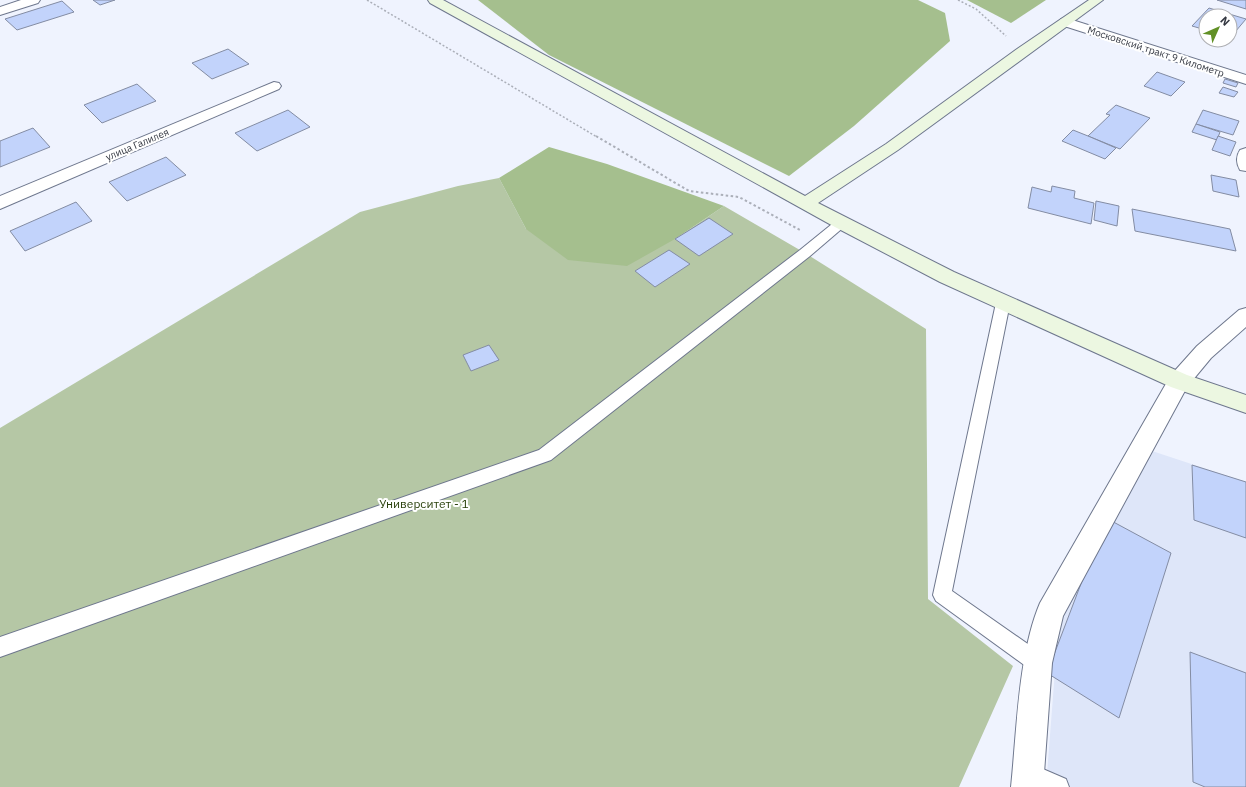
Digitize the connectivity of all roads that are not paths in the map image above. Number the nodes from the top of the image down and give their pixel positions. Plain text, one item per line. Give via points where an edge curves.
1 (34, 0) edge
2 (434, 0) edge
3 (1096, 0) edge
4 (0, 11) edge
5 (1066, 22) junction
6 (1246, 80) edge
7 (274, 86) dead end
8 (1246, 153) edge
9 (1246, 166) edge
10 (0, 203) edge
11 (806, 203) junction
12 (840, 223) junction
13 (1004, 303) junction
14 (1246, 315) edge
15 (1179, 381) junction
16 (1246, 404) edge
17 (0, 647) edge
18 (1038, 663) junction
19 (1028, 780) edge
20 (1058, 787) edge

1 - 4 street
2 - 11 street
3 - 5 street
5 - 6 street, Московский тракт 9 Километр
5 - 11 street via 892,147
7 - 10 street, улица Галилея
8 - 9 street
11 - 12 street
12 - 13 street via 947,278
12 - 17 lane via 544,455
13 - 15 street
13 - 18 lane via 942,595
14 - 15 street via 1204,352
15 - 16 street
15 - 18 street via 1050,612
18 - 19 street
19 - 20 lane

